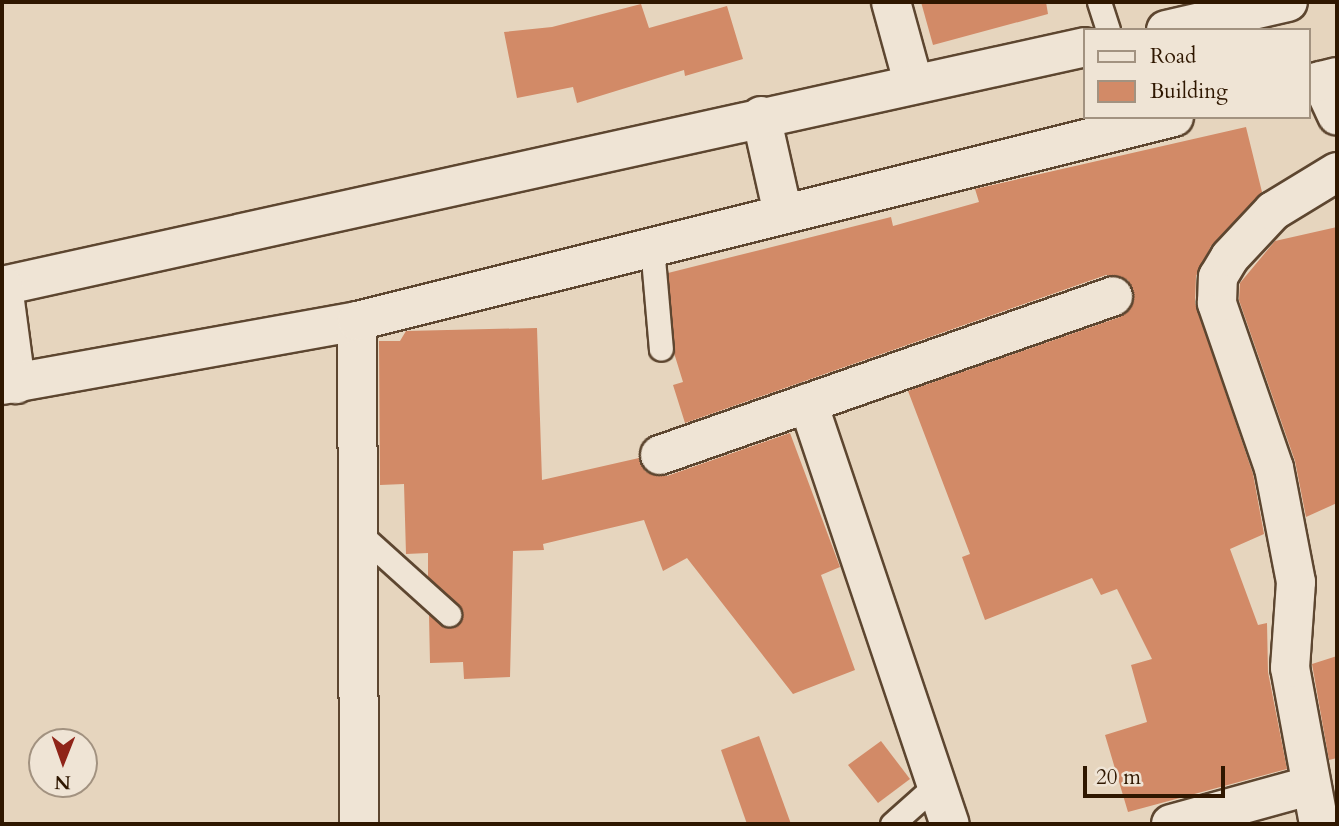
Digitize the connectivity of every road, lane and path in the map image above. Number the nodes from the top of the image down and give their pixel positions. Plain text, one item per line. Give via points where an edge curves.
1 (891, 2) edge
2 (1099, 2) edge
3 (1288, 2) edge
4 (1107, 28) edge
5 (1175, 28) edge
6 (1084, 47) edge
7 (1322, 81) edge
8 (913, 82) junction
9 (1337, 116) edge
10 (1158, 119) edge
11 (763, 125) junction
12 (1337, 172) edge
13 (783, 214) junction
14 (652, 247) junction
15 (4, 294) edge
16 (1114, 296) dead end
17 (357, 321) junction
18 (661, 349) dead end
19 (10, 374) edge
20 (808, 403) junction
21 (660, 455) dead end
22 (360, 534) junction
23 (449, 614) dead end
24 (1323, 782) edge
25 (937, 784) junction
26 (359, 824) edge
27 (892, 824) edge
28 (950, 824) edge
29 (1171, 824) edge
30 (1320, 824) edge

1 - 8 street
2 - 4 lane
3 - 5 street
6 - 8 street
7 - 9 street
8 - 11 street
10 - 13 street
11 - 13 street
11 - 15 street
12 - 24 street via 1273,211 1230,257 1218,277 1217,303 1277,481 1296,582 1290,668
13 - 14 street
14 - 17 street
14 - 18 lane
15 - 19 street
16 - 20 street
17 - 19 street
17 - 22 street
20 - 21 street
20 - 25 street
22 - 23 lane
22 - 26 street
24 - 29 street
24 - 30 street
25 - 27 lane
25 - 28 street

